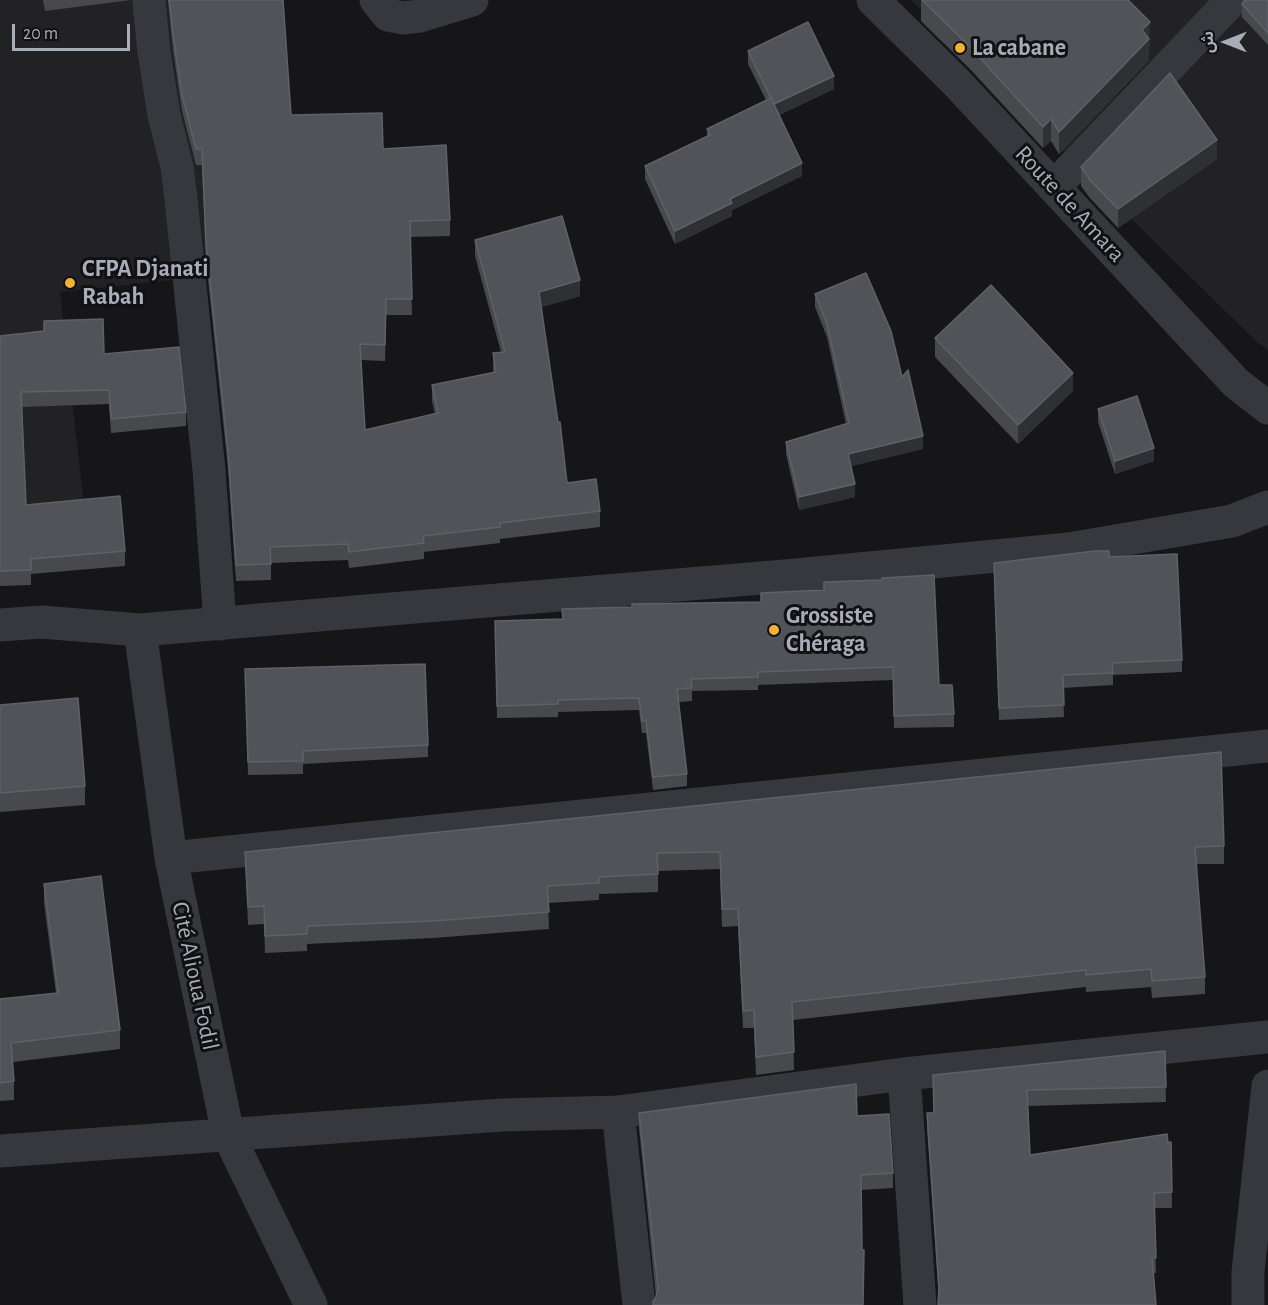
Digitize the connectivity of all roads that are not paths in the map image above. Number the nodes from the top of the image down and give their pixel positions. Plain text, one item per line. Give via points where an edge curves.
1 (376, 0) edge
2 (472, 0) edge
3 (873, 0) edge
4 (1232, 0) edge
5 (149, 2) dead end
6 (1054, 187) junction
7 (1268, 408) edge
8 (1268, 507) edge
9 (220, 624) junction
10 (0, 625) edge
11 (140, 630) junction
12 (1268, 746) edge
13 (171, 858) junction
14 (1268, 1037) edge
15 (904, 1074) junction
16 (1268, 1086) edge
17 (618, 1112) junction
18 (228, 1134) junction
19 (0, 1151) edge
20 (1262, 1208) edge
21 (311, 1305) edge
22 (639, 1305) edge
23 (920, 1305) edge
24 (1248, 1305) edge

1 - 2 street via 388,15 403,18
3 - 6 street, Route de Amara
4 - 6 street
5 - 9 street via 164,115 181,199 209,470
6 - 7 street, Route de Amara via 1236,383
8 - 9 street via 1232,521 1069,549
9 - 11 street
10 - 11 street via 41,622
11 - 13 street, Cité Alioua Fodil
12 - 13 street
13 - 18 street, Cité Alioua Fodil
14 - 15 street
15 - 17 street
15 - 23 street
16 - 20 street
17 - 18 street via 502,1114
17 - 22 street
18 - 19 street
18 - 21 street, Cité Alioua Fodil
20 - 24 street via 1248,1272

